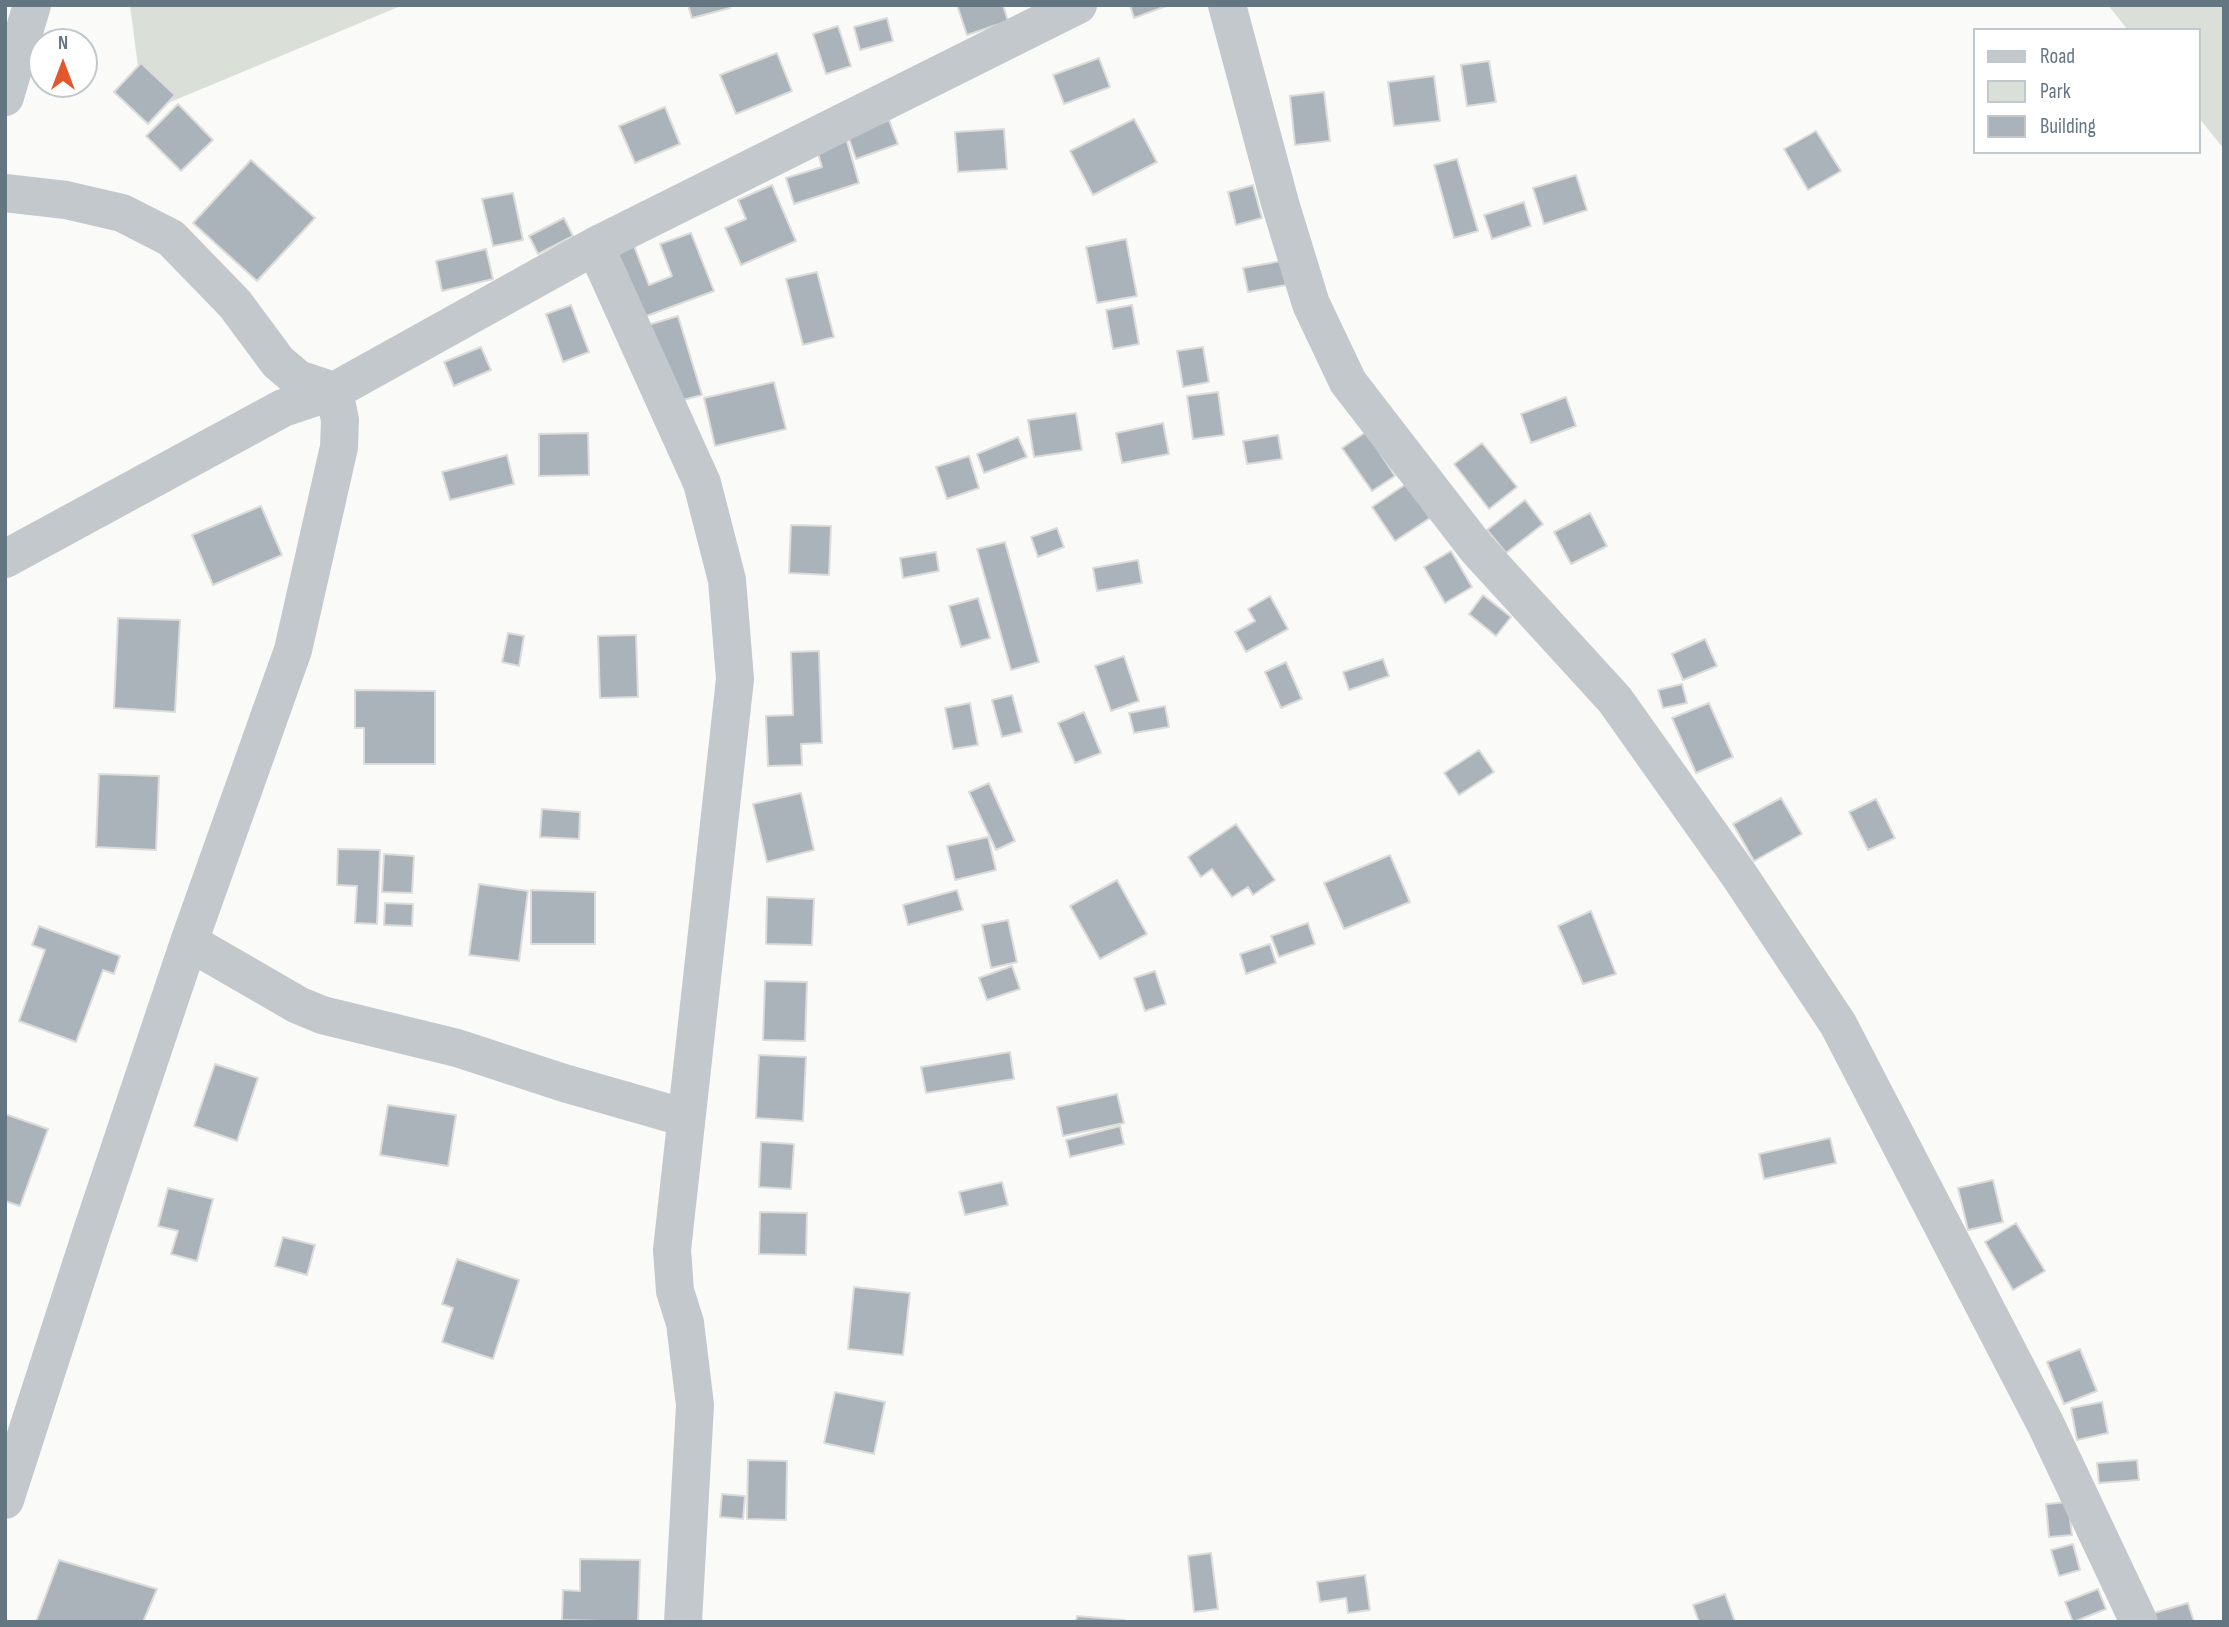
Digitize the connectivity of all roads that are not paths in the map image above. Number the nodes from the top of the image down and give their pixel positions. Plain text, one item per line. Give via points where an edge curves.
1 (32, 5) edge
2 (1078, 5) edge
3 (1227, 5) edge
4 (5, 97) edge
5 (5, 193) edge
6 (595, 246) junction
7 (334, 391) junction
8 (5, 559) edge
9 (190, 942) junction
10 (686, 1118) junction
11 (5, 1500) edge
12 (683, 1622) edge
13 (2139, 1622) edge

1 - 4 street
2 - 6 street
3 - 13 street via 1311,304 1348,382 1478,549 1615,700 1838,1024 2046,1425
5 - 7 street via 122,213 171,238 234,304 278,362 298,379
6 - 7 street
6 - 10 street via 702,483 727,580 736,679
7 - 8 street via 283,408
7 - 9 street via 339,447 293,650
9 - 10 street via 322,1015 457,1048
9 - 11 street
10 - 12 street via 672,1250 695,1405

